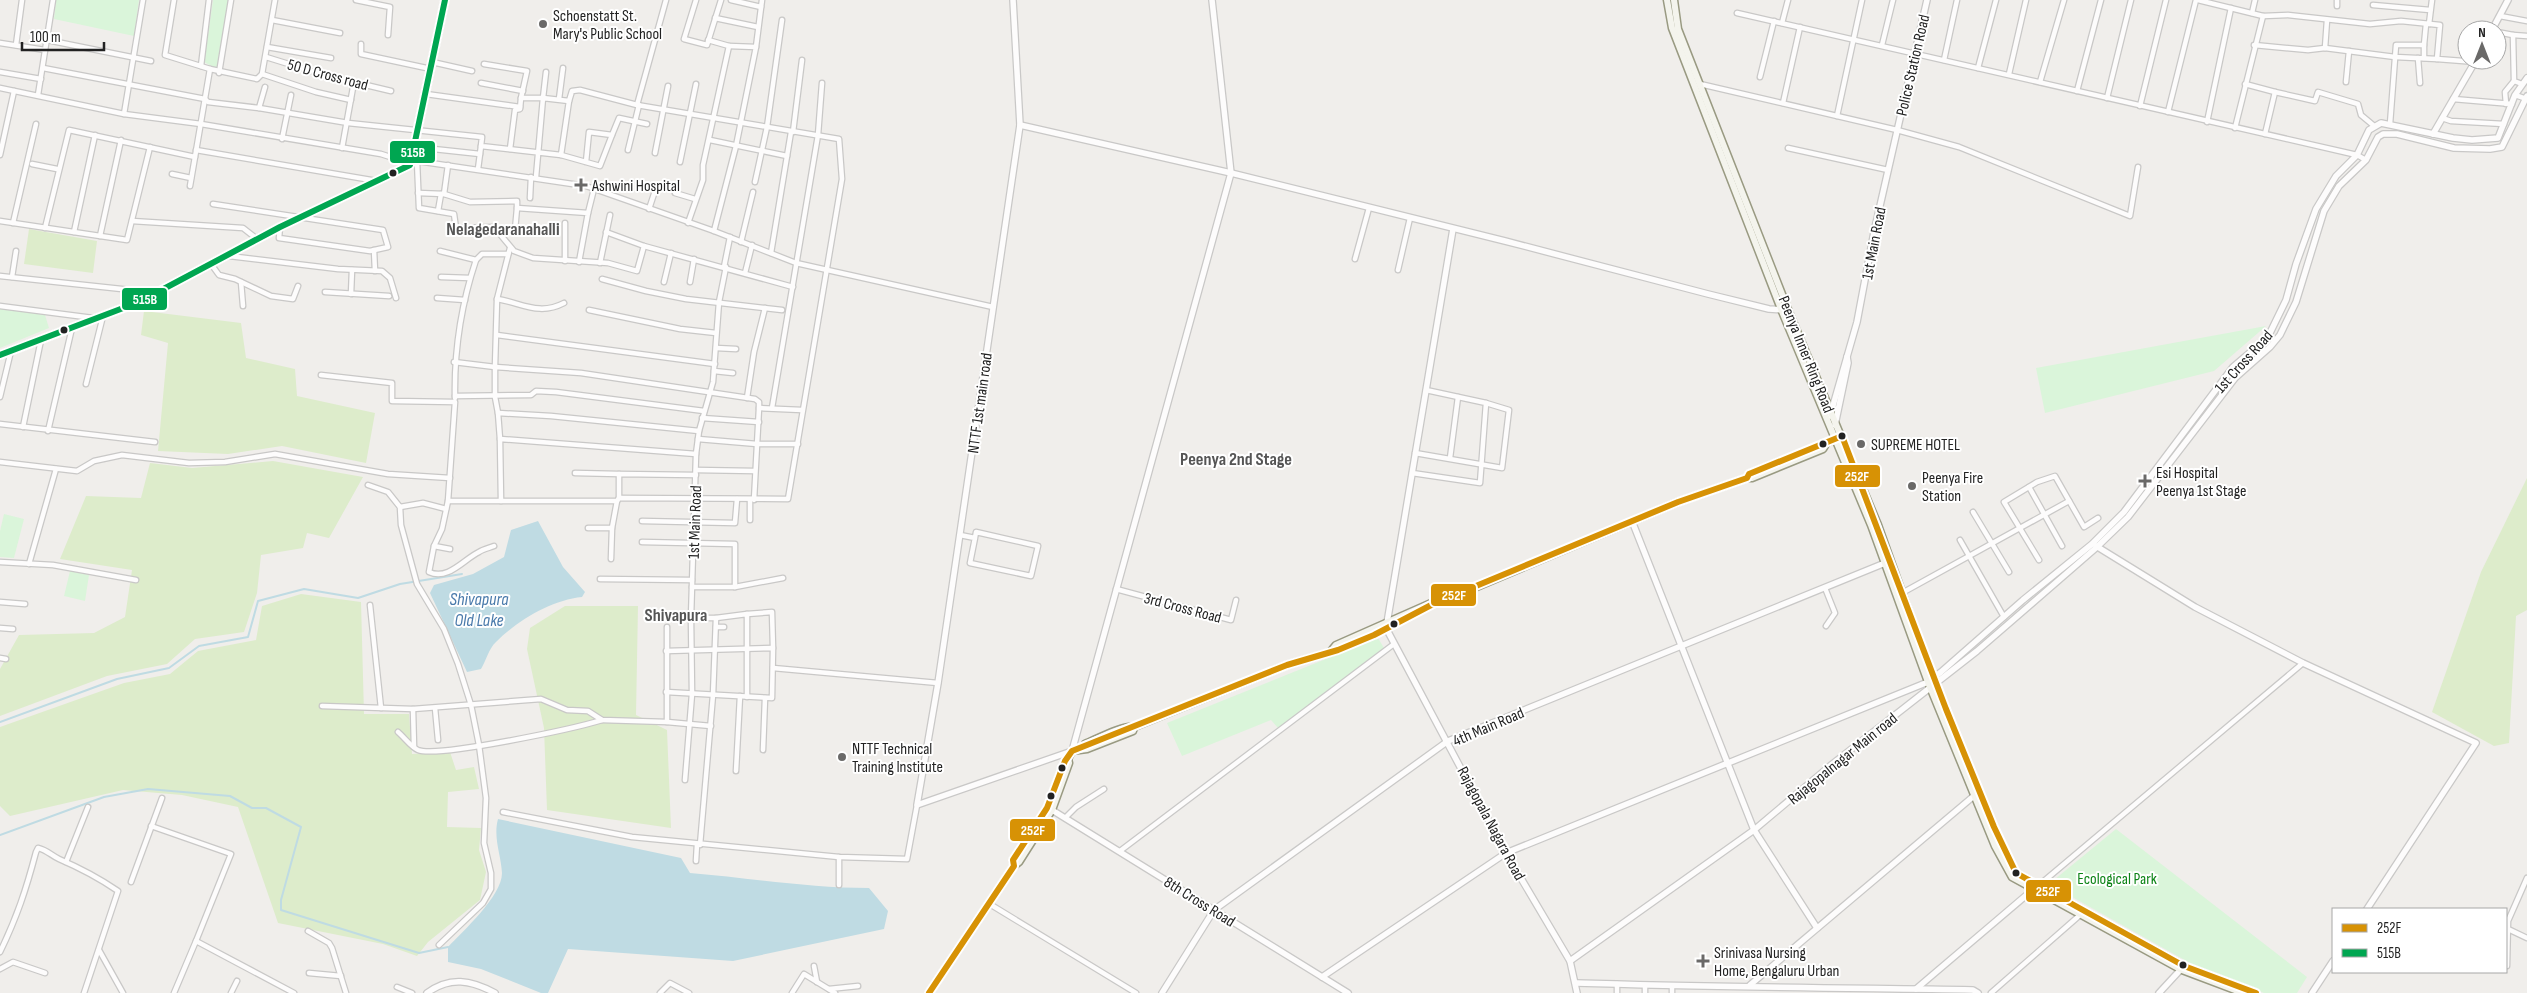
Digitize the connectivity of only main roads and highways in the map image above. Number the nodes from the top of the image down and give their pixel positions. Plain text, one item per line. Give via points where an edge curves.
1 (445, 0) edge
2 (1667, 0) edge
3 (1674, 0) edge
4 (1777, 300) junction
5 (1785, 300) junction
6 (0, 355) edge
7 (1829, 416) junction
8 (1839, 438) junction
9 (1932, 683) junction
10 (1068, 759) junction
11 (1014, 866) junction
12 (2035, 887) junction
13 (2183, 968) junction
14 (932, 992) edge
15 (2243, 993) edge
16 (2256, 993) edge

1 - 6 main road via 414,162 280,227 136,303
2 - 4 main road, Peenya Inner Ring Road via 1672,28
3 - 5 main road, Peenya Inner Ring Road via 1678,29
4 - 5 main road
4 - 7 main road, Peenya Inner Ring Road
5 - 7 main road, Peenya Inner Ring Road
7 - 8 main road, Peenya Inner Ring Road
8 - 9 main road, Peenya Inner Ring Road
8 - 9 main road, Peenya Inner Ring Road via 1902,593
8 - 10 main road via 1823,449 1632,521 1432,603 1331,650 1134,727 1133,731 1087,749 1072,751
9 - 12 main road, Peenya Inner Ring Road via 2001,846 2016,873
9 - 12 main road, Peenya Inner Ring Road via 1995,846 2012,877
10 - 11 main road via 1047,808 1013,860
10 - 11 main road via 1070,763 1052,810
11 - 14 main road
12 - 13 main road, Peenya Inner Ring Road
12 - 13 main road, Peenya Inner Ring Road via 2080,915
13 - 15 main road, Peenya Inner Ring Road
13 - 16 main road, Peenya Inner Ring Road

